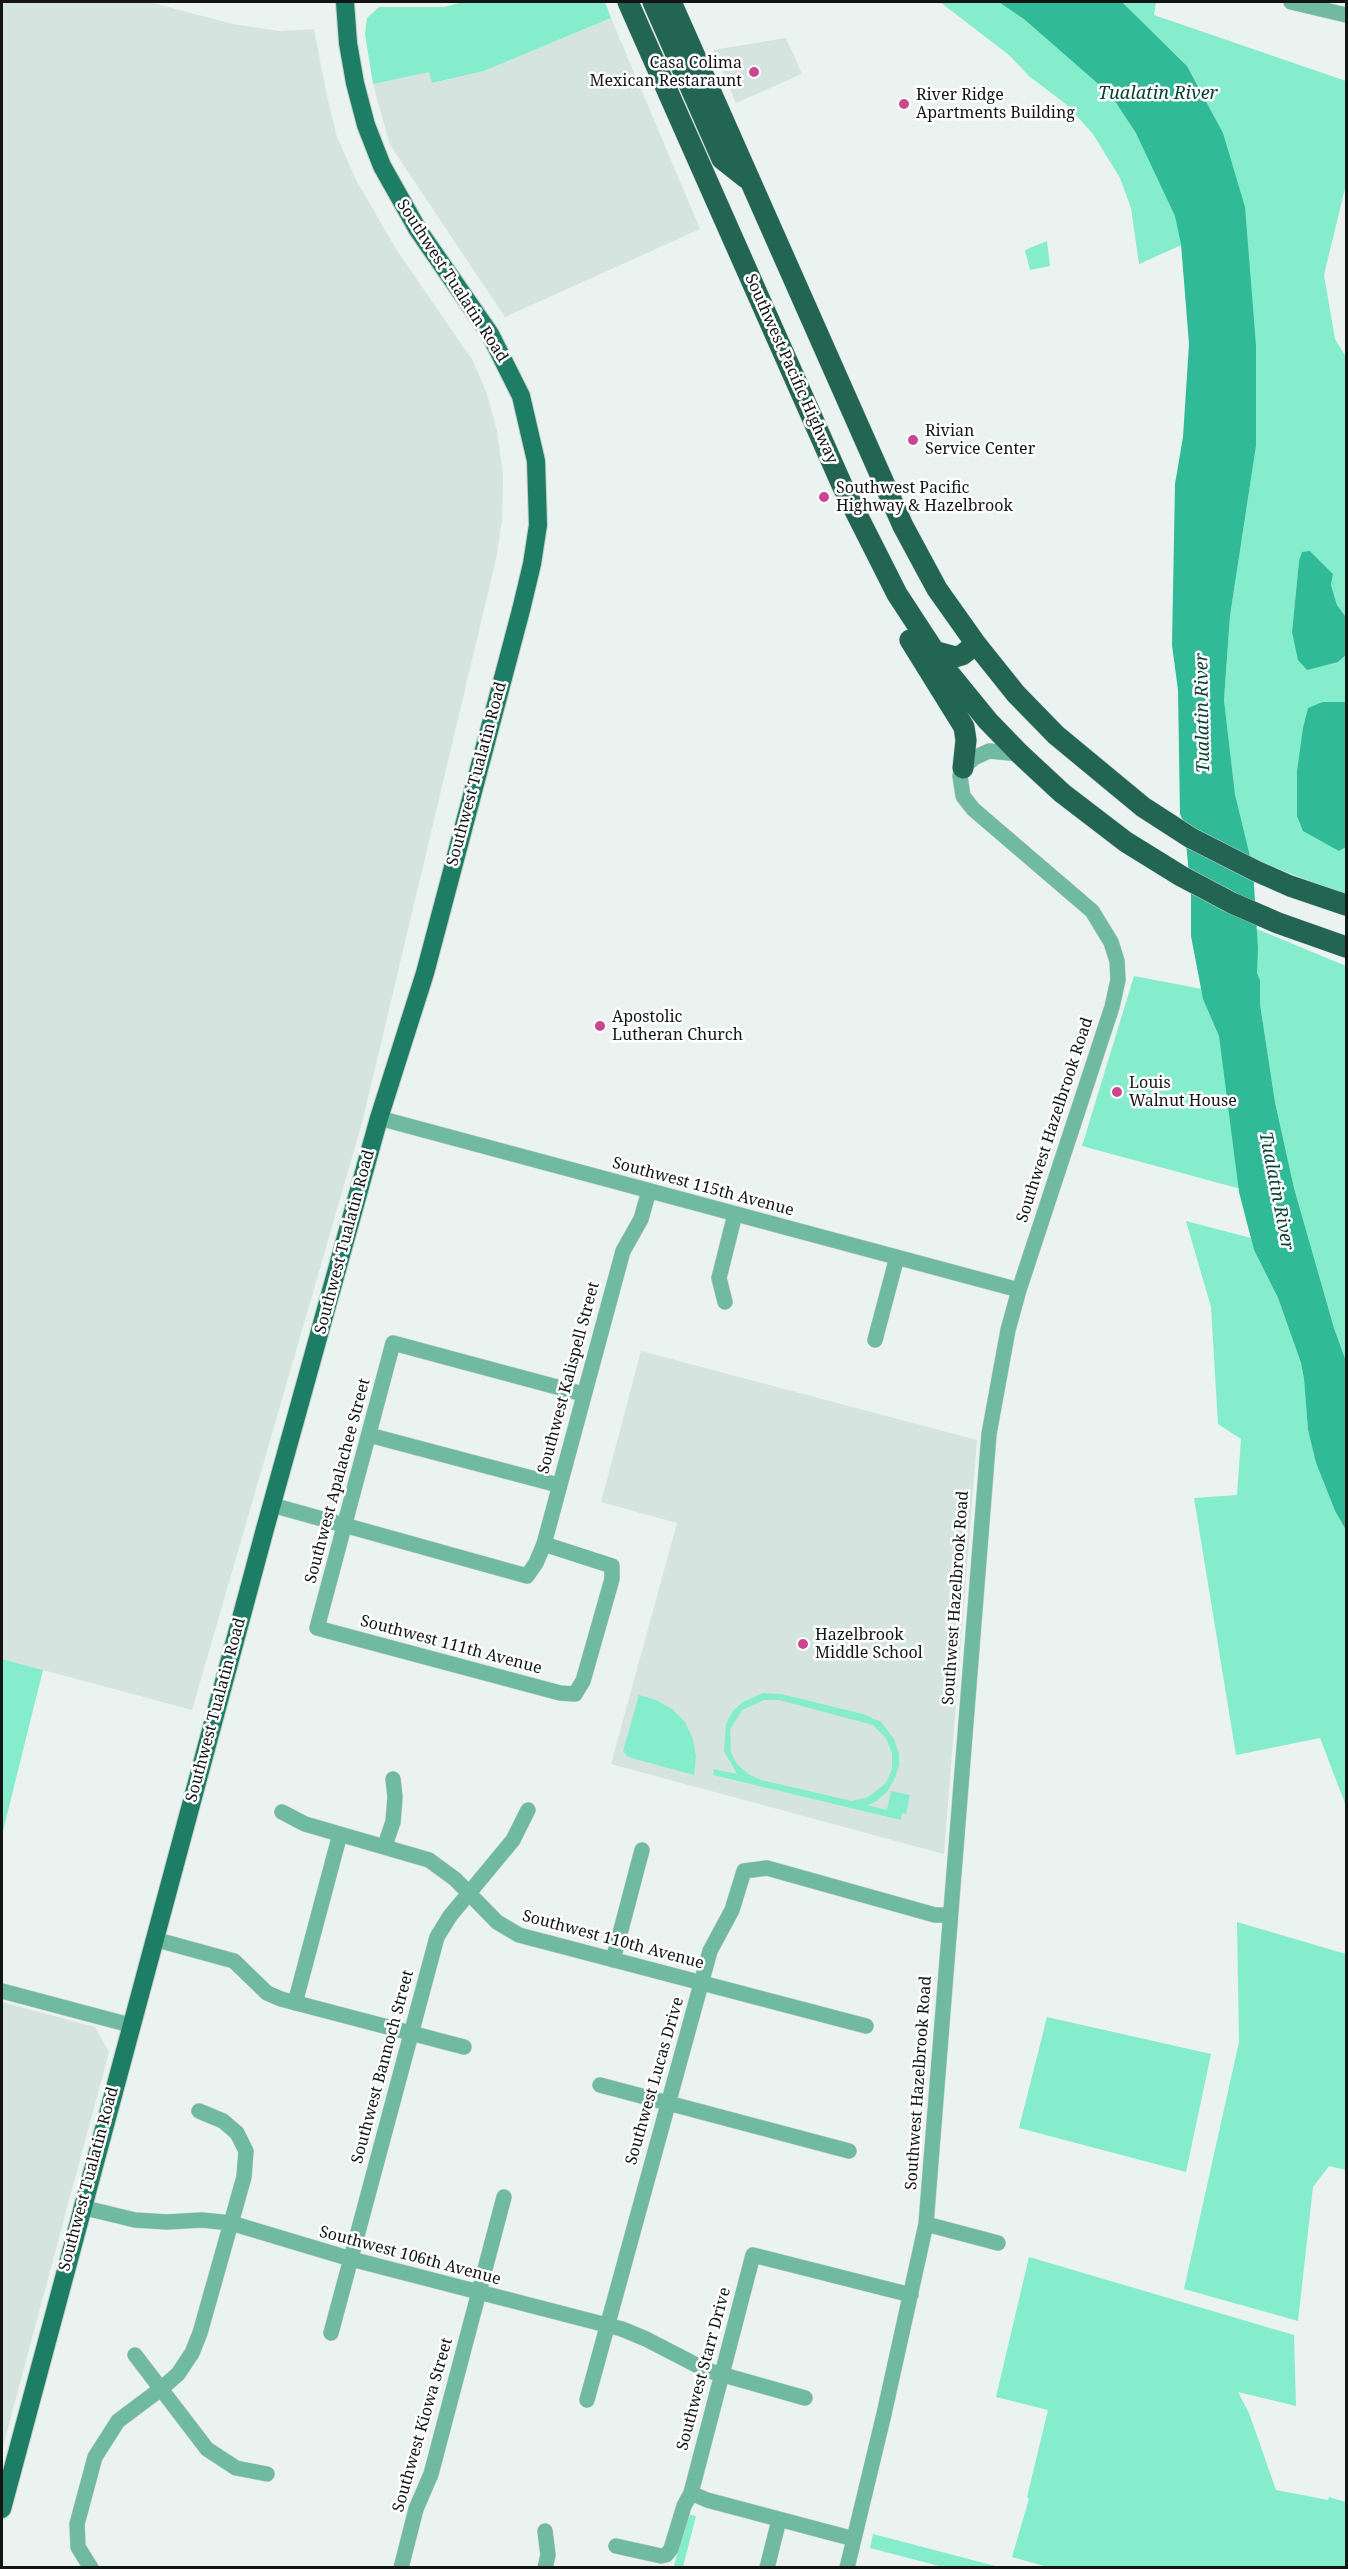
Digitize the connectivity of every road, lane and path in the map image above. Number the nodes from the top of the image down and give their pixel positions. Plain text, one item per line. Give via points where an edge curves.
1 (345, 2) edge
2 (628, 2) edge
3 (653, 2) edge
4 (671, 2) edge
5 (1291, 2) edge
6 (1347, 15) edge
7 (748, 180) junction
8 (897, 594) junction
9 (976, 644) junction
10 (933, 651) junction
11 (1020, 754) junction
12 (963, 768) junction
13 (1337, 902) edge
14 (1347, 947) edge
15 (379, 1118) junction
16 (649, 1191) junction
17 (735, 1214) junction
18 (897, 1257) junction
19 (1018, 1290) junction
20 (725, 1302) dead end
21 (875, 1340) dead end
22 (583, 1394) junction
23 (369, 1435) junction
24 (558, 1485) junction
25 (272, 1505) junction
26 (344, 1526) junction
27 (544, 1544) junction
28 (317, 1629) joint
29 (393, 1779) dead end
30 (528, 1810) dead end
31 (282, 1812) dead end
32 (340, 1834) junction
33 (385, 1845) junction
34 (642, 1850) dead end
35 (470, 1894) junction
36 (950, 1916) junction
37 (154, 1939) junction
38 (613, 1960) junction
39 (701, 1984) junction
40 (2, 1991) edge
41 (294, 2003) junction
42 (130, 2025) junction
43 (866, 2026) dead end
44 (411, 2034) junction
45 (464, 2047) dead end
46 (600, 2085) dead end
47 (667, 2102) junction
48 (199, 2111) dead end
49 (849, 2151) dead end
50 (504, 2197) dead end
51 (81, 2207) junction
52 (231, 2223) junction
53 (926, 2224) junction
54 (998, 2243) dead end
55 (351, 2259) junction
56 (479, 2294) junction
57 (911, 2295) junction
58 (607, 2327) junction
59 (331, 2333) dead end
60 (135, 2355) dead end
61 (721, 2375) junction
62 (162, 2388) junction
63 (805, 2398) dead end
64 (587, 2400) dead end
65 (267, 2474) dead end
66 (5, 2481) edge
67 (691, 2493) junction
68 (2, 2509) edge
69 (779, 2520) junction
70 (545, 2531) dead end
71 (855, 2539) junction
72 (616, 2546) dead end
73 (91, 2568) edge
74 (401, 2568) edge
75 (545, 2568) edge
76 (767, 2568) edge
77 (847, 2568) edge

1 - 15 main road, Southwest Tualatin Road via 355,83 373,146 405,208 490,334 512,374 533,441 539,502 535,547 518,619 425,973
2 - 8 highway, Southwest Pacific Highway via 838,475
3 - 7 highway via 722,159
4 - 7 highway
5 - 6 street
7 - 9 highway via 903,526 938,589
8 - 10 highway, Southwest Pacific Highway
8 - 12 highway via 907,633 964,728
9 - 10 highway via 962,656
9 - 13 highway via 1028,708 1112,784 1220,853 1275,880
10 - 11 highway, Southwest Pacific Highway via 965,694
11 - 12 street via 989,751
11 - 14 highway, Southwest Pacific Highway via 1062,793 1126,842 1214,894 1270,920
12 - 19 street, Southwest Hazelbrook Road via 960,790 968,804 1092,911 1106,932 1118,971 1112,1007
15 - 16 street, Southwest 115th Avenue
15 - 25 main road, Southwest Tualatin Road
16 - 17 street, Southwest 115th Avenue
16 - 22 street, Southwest Kalispell Street via 641,1219 622,1251
17 - 18 street, Southwest 115th Avenue
17 - 20 street via 719,1278
18 - 19 street, Southwest 115th Avenue
18 - 21 street
19 - 36 street, Southwest Hazelbrook Road via 985,1458
22 - 23 street, Southwest Apalachee Street via 393,1343
22 - 24 street, Southwest Kalispell Street
23 - 24 street
23 - 26 street, Southwest Apalachee Street
24 - 27 street, Southwest Kalispell Street
25 - 26 street
25 - 37 main road, Southwest Tualatin Road
26 - 27 street, Southwest Kalispell Street via 527,1575
26 - 28 street, Southwest Apalachee Street
27 - 28 street, Southwest 111th Avenue via 612,1566 612,1579 576,1694
29 - 33 street via 393,1822
30 - 35 street, Southwest Bannoch Street via 513,1840
31 - 32 street, Southwest 110th Avenue via 305,1824
32 - 33 street, Southwest 110th Avenue
32 - 41 street
33 - 35 street, Southwest 110th Avenue via 429,1860
34 - 38 street
35 - 38 street, Southwest 110th Avenue via 507,1929
35 - 44 street, Southwest Bannoch Street via 437,1937
36 - 39 street, Southwest Lucas Drive via 767,1868 744,1872 732,1910 710,1951
36 - 53 street, Southwest Hazelbrook Road
37 - 41 street via 234,1961 267,1993
37 - 42 main road, Southwest Tualatin Road
38 - 39 street, Southwest 110th Avenue
39 - 43 street, Southwest 110th Avenue
39 - 47 street, Southwest Lucas Drive
40 - 42 street
41 - 44 street
42 - 51 main road, Southwest Tualatin Road
44 - 45 street
44 - 55 street, Southwest Bannoch Street
46 - 47 street
47 - 49 street
47 - 58 street, Southwest Lucas Drive
48 - 52 street via 223,2121 237,2133 246,2151 244,2177
50 - 56 street, Southwest Kiowa Street
51 - 52 street, Southwest 106th Avenue via 135,2220
51 - 66 main road, Southwest Tualatin Road
52 - 55 street, Southwest 106th Avenue
52 - 62 street via 192,2353 178,2374
53 - 54 street
53 - 57 street, Southwest Hazelbrook Road
55 - 56 street, Southwest 106th Avenue
55 - 59 street, Southwest Bannoch Street
56 - 58 street, Southwest 106th Avenue
56 - 74 street, Southwest Kiowa Street
57 - 61 street, Southwest Starr Drive via 753,2255
57 - 71 street, Southwest Hazelbrook Road
58 - 61 street, Southwest 106th Avenue via 646,2338 682,2360
58 - 64 street, Southwest Lucas Drive
60 - 62 street
61 - 63 street, Southwest 106th Avenue
61 - 67 street, Southwest Starr Drive
62 - 65 street via 207,2449 236,2468
62 - 73 street via 118,2421 95,2457 77,2524 78,2547
66 - 68 main road, Southwest Tualatin Road
67 - 69 street
67 - 72 street, Southwest Starr Drive via 666,2555
69 - 71 street
69 - 76 street
70 - 75 street
71 - 77 street, Southwest Hazelbrook Road

